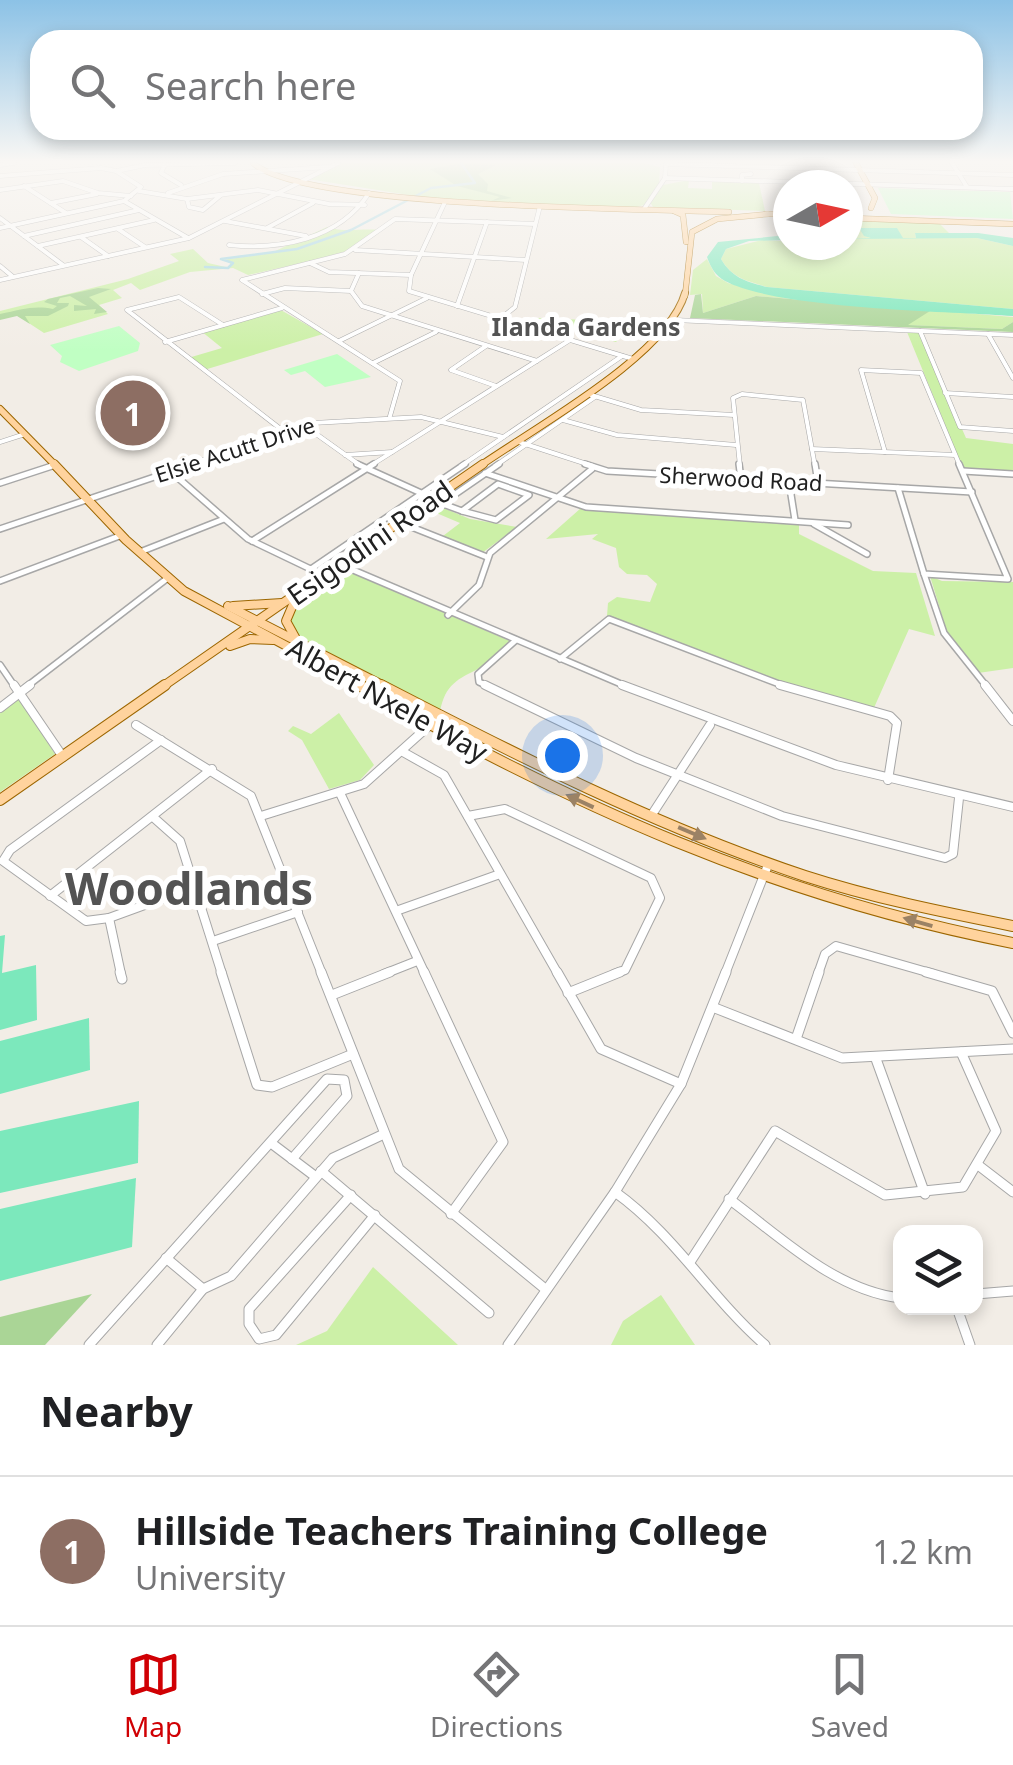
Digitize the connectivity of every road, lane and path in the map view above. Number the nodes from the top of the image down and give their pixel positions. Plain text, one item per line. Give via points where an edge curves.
1 (11, 226) joint
2 (69, 226) edge
3 (130, 226) edge
4 (165, 226) edge
5 (212, 226) edge
6 (254, 226) edge
7 (270, 226) edge
8 (325, 226) edge
9 (385, 226) edge
10 (435, 226) edge
11 (486, 226) edge
12 (535, 226) edge
13 (684, 226) edge
14 (692, 226) edge
15 (699, 226) edge
16 (702, 226) edge
17 (0, 228) edge
18 (266, 228) junction
19 (117, 229) junction
20 (692, 230) junction
21 (24, 236) junction
22 (306, 236) junction
23 (80, 237) junction
24 (188, 238) junction
25 (686, 242) junction
26 (229, 245) dead end
27 (38, 246) junction
28 (147, 249) junction
29 (354, 250) junction
30 (690, 251) junction
31 (421, 256) junction
32 (109, 257) junction
33 (475, 257) junction
34 (526, 260) junction
35 (310, 263) junction
36 (0, 266) edge
37 (64, 266) junction
38 (359, 274) junction
39 (411, 275) junction
40 (13, 277) junction
41 (0, 280) edge
42 (351, 291) junction
43 (261, 294) junction
44 (427, 298) junction
45 (457, 306) junction
46 (283, 308) junction
47 (393, 317) junction
48 (500, 319) junction
49 (674, 320) junction
50 (223, 325) junction
51 (437, 331) junction
52 (920, 331) junction
53 (988, 334) junction
54 (1013, 335) edge
55 (570, 340) junction
56 (165, 342) junction
57 (338, 342) junction
58 (486, 346) junction
59 (622, 356) junction
60 (633, 359) junction
61 (537, 361) junction
62 (373, 363) junction
63 (1013, 378) edge
64 (497, 386) junction
65 (585, 393) junction
66 (945, 393) junction
67 (594, 396) junction
68 (1013, 397) edge
69 (0, 409) edge
70 (734, 415) junction
71 (390, 416) junction
72 (442, 420) junction
73 (562, 420) junction
74 (304, 425) junction
75 (283, 430) junction
76 (1013, 431) edge
77 (25, 434) junction
78 (502, 437) junction
79 (0, 442) edge
80 (516, 442) junction
81 (736, 445) junction
82 (526, 446) junction
83 (812, 449) junction
84 (394, 452) junction
85 (885, 452) junction
86 (344, 454) junction
87 (956, 456) junction
88 (56, 465) junction
89 (593, 469) junction
90 (169, 470) junction
91 (366, 470) junction
92 (963, 471) junction
93 (485, 474) junction
94 (1013, 474) edge
95 (741, 479) junction
96 (789, 482) junction
97 (0, 483) edge
98 (818, 483) junction
99 (898, 488) junction
100 (972, 492) junction
101 (421, 493) junction
102 (88, 498) junction
103 (556, 500) junction
104 (442, 503) junction
105 (461, 512) junction
106 (224, 518) junction
107 (795, 520) junction
108 (808, 521) junction
109 (399, 522) junction
110 (848, 525) dead end
111 (410, 526) junction
112 (0, 528) edge
113 (123, 535) junction
114 (252, 542) junction
115 (140, 552) junction
116 (867, 554) dead end
117 (487, 557) junction
118 (339, 564) junction
119 (312, 569) junction
120 (924, 574) junction
121 (323, 575) junction
122 (167, 576) junction
123 (1010, 579) edge
124 (0, 581) edge
125 (298, 593) junction
126 (286, 602) junction
127 (226, 608) junction
128 (448, 615) junction
129 (255, 624) junction
130 (516, 640) junction
131 (280, 641) junction
132 (301, 644) junction
133 (222, 647) junction
134 (560, 659) junction
135 (0, 665) edge
136 (20, 692) junction
137 (0, 708) edge
138 (441, 715) junction
139 (1013, 721) edge
140 (136, 725) dead end
141 (430, 725) junction
142 (710, 725) junction
143 (161, 740) junction
144 (403, 752) junction
145 (63, 757) junction
146 (212, 769) junction
147 (677, 776) junction
148 (888, 780) junction
149 (340, 793) junction
150 (959, 798) junction
151 (0, 800) edge
152 (1013, 807) edge
153 (262, 816) junction
154 (468, 816) junction
155 (650, 816) junction
156 (152, 817) junction
157 (768, 865) junction
158 (500, 874) junction
159 (762, 879) junction
160 (194, 886) junction
161 (50, 896) junction
162 (298, 912) junction
163 (396, 912) junction
164 (109, 918) junction
165 (1013, 926) edge
166 (213, 941) junction
167 (1013, 942) edge
168 (417, 961) junction
169 (122, 979) dead end
170 (568, 993) junction
171 (332, 995) junction
172 (714, 1008) junction
173 (1013, 1033) edge
174 (796, 1039) junction
175 (1013, 1049) edge
176 (961, 1052) junction
177 (353, 1054) junction
178 (876, 1058) junction
179 (681, 1084) junction
180 (384, 1134) junction
181 (271, 1142) junction
182 (292, 1159) junction
183 (978, 1165) junction
184 (318, 1174) junction
185 (615, 1192) junction
186 (1013, 1192) edge
187 (350, 1194) junction
188 (925, 1194) junction
189 (729, 1199) junction
190 (450, 1214) junction
191 (376, 1215) junction
192 (166, 1258) junction
193 (690, 1262) junction
194 (544, 1288) junction
195 (203, 1289) junction
196 (1013, 1291) edge
197 (983, 1293) edge
198 (893, 1298) edge
199 (488, 1313) dead end
200 (960, 1315) edge
201 (89, 1345) edge
202 (157, 1345) edge
203 (508, 1345) edge
204 (765, 1345) edge
205 (970, 1345) edge

1 - 17 street
1 - 21 street
2 - 21 street
3 - 19 street
4 - 24 street
5 - 24 street
6 - 18 street
7 - 18 street
8 - 22 street
9 - 29 street
10 - 31 street
11 - 33 street
12 - 34 street
13 - 25 main road
14 - 20 main road
15 - 20 main road
16 - 20 main road
18 - 22 street
19 - 23 street
19 - 28 street
20 - 25 main road
20 - 30 main road, Esigodini Road
21 - 27 street
22 - 26 street via 274,248
23 - 27 street
23 - 32 street
24 - 28 street
25 - 30 main road
27 - 37 street
28 - 32 street
29 - 31 street
29 - 35 street
30 - 49 main road, Esigodini Road via 690,288
31 - 33 street
31 - 39 street
32 - 37 street
33 - 34 street
33 - 45 street
34 - 48 street via 516,307
35 - 38 street via 326,272
35 - 43 street via 243,278
36 - 40 street
37 - 40 street
38 - 39 street
38 - 42 street
39 - 44 street via 408,290
40 - 41 street
42 - 43 street via 285,288
42 - 47 street via 362,306
43 - 46 street
44 - 45 street
44 - 47 street
45 - 48 street
46 - 50 street
46 - 57 street
47 - 51 street
47 - 57 street
48 - 55 street
49 - 52 street
49 - 60 main road, Esigodini Road
50 - 56 street
50 - 56 street via 179,296 130,308 129,314
51 - 58 street
51 - 62 street
52 - 53 street
52 - 66 street
53 - 54 street
53 - 63 street
55 - 59 street
55 - 61 street
56 - 75 street
57 - 62 street
58 - 61 street
58 - 64 street via 451,370
59 - 60 street
59 - 78 street
60 - 65 main road, Esigodini Road
61 - 64 street
62 - 71 street via 401,383
64 - 72 street
65 - 67 street
65 - 80 main road, Esigodini Road
66 - 68 street
66 - 76 street via 961,428
67 - 70 street via 642,410
67 - 73 street
69 - 77 main road, Albert Nxele Way
70 - 81 street
70 - 83 street via 732,398 742,394 801,398
71 - 72 street, Elsie Acutt Drive
71 - 74 street, Elsie Acutt Drive
72 - 78 street, Elsie Acutt Drive
72 - 84 street
73 - 81 street via 626,437
73 - 82 street
74 - 75 street, Elsie Acutt Drive
74 - 86 street
75 - 90 street, Elsie Acutt Drive
77 - 79 street
77 - 88 main road, Albert Nxele Way
78 - 101 street
80 - 82 street, Sherwood Road
80 - 109 main road, Esigodini Road
81 - 95 street
82 - 89 street, Sherwood Road
82 - 93 street
83 - 85 street
83 - 98 street
84 - 86 street
84 - 91 street
85 - 87 street
85 - 87 street via 864,369 924,375
86 - 91 street
87 - 92 street
88 - 97 street
88 - 102 main road, Albert Nxele Way
89 - 95 street, Sherwood Road
89 - 103 street
90 - 102 street, Elsie Acutt Drive
90 - 106 street
91 - 101 street
91 - 114 street
92 - 94 street
92 - 100 street
93 - 103 street
93 - 104 street
95 - 96 street, Sherwood Road
96 - 98 street, Sherwood Road
96 - 107 street
98 - 99 street, Sherwood Road
99 - 100 street, Sherwood Road
99 - 120 street
100 - 123 street
101 - 119 street
102 - 112 street, Elsie Acutt Drive
102 - 113 main road, Albert Nxele Way
103 - 107 street via 614,510
103 - 117 street
104 - 105 street
104 - 111 street
105 - 105 street via 496,520 529,495 498,484
106 - 114 street
106 - 115 street
107 - 108 street
108 - 110 street
108 - 116 street
109 - 111 street
109 - 118 main road, Esigodini Road
111 - 117 street
113 - 115 main road, Albert Nxele Way
113 - 124 street
114 - 119 street
115 - 122 main road, Albert Nxele Way
117 - 128 street via 479,584
118 - 121 main road, Esigodini Road
118 - 128 street
119 - 121 street
120 - 123 street
120 - 139 street via 944,633
121 - 125 main road, Esigodini Road
122 - 127 main road, Albert Nxele Way
122 - 136 street
125 - 126 main road, Esigodini Road
125 - 132 main road via 286,621
126 - 127 main road
126 - 129 main road, Esigodini Road
127 - 129 main road, Albert Nxele Way
127 - 133 main road via 234,624
128 - 130 street
129 - 131 main road, Albert Nxele Way
129 - 132 main road, Albert Nxele Way
129 - 133 main road, Esigodini Road
130 - 134 street
130 - 147 street via 478,674 479,682
131 - 133 main road via 250,639
131 - 141 main road, Albert Nxele Way
132 - 138 main road, Albert Nxele Way
133 - 145 main road, Esigodini Road
134 - 142 street
134 - 148 street via 609,619 706,660 890,716 896,723
135 - 136 street
136 - 137 street
136 - 145 street
138 - 141 street
138 - 155 main road, Albert Nxele Way
140 - 143 street
141 - 144 street
159 -> 141 main road, Albert Nxele Way via 577,800
142 - 147 street
142 - 148 street
143 - 146 street
143 - 161 street via 5,854 4,863
144 - 149 street via 364,784
144 - 154 street via 443,774
145 - 151 main road, Esigodini Road
146 - 153 street via 247,792
146 - 156 street
147 - 150 street via 782,816 941,858 953,854
147 - 155 street
148 - 150 street
149 - 153 street
149 - 163 street
150 - 152 street
153 - 162 street
154 - 158 street
154 - 170 street via 505,809 658,886 660,898 626,970
155 -> 157 main road, Albert Nxele Way
156 - 160 street via 180,842
156 - 161 street
157 - 159 street
157 - 165 main road, Albert Nxele Way
158 - 163 street
158 - 170 street
167 -> 159 main road, Albert Nxele Way
159 - 172 street
160 - 164 street
160 - 166 street
161 - 164 street via 80,920
162 - 166 street
162 - 171 street
163 - 168 street
164 - 169 street
166 - 177 street via 257,1085 272,1087
168 - 171 street
168 - 190 street via 503,1142
170 - 179 street via 603,1051
171 - 177 street
172 - 174 street
172 - 179 street
173 - 174 street via 992,991 836,946 825,954
174 - 178 street via 842,1058
175 - 176 street
176 - 178 street
176 - 183 street via 996,1131
177 - 180 street
178 - 188 street
179 - 185 street
180 - 184 street via 337,1154
180 - 190 street via 399,1169
181 - 182 street
181 - 182 street via 326,1080 344,1080 348,1096
181 - 192 street
182 - 184 street
183 - 186 street
183 - 188 street via 963,1187
184 - 187 street
184 - 195 street via 231,1276
185 - 193 street via 652,1217
185 - 194 street
187 - 191 street
187 - 191 street via 249,1309 259,1339 276,1335
188 - 189 street via 882,1194 775,1131
189 - 193 street
189 - 198 street via 858,1288
190 - 194 street
191 - 199 street
192 - 195 street
192 - 201 street
193 - 204 street via 730,1314
194 - 203 street
195 - 202 street
196 - 197 street
200 - 205 street

